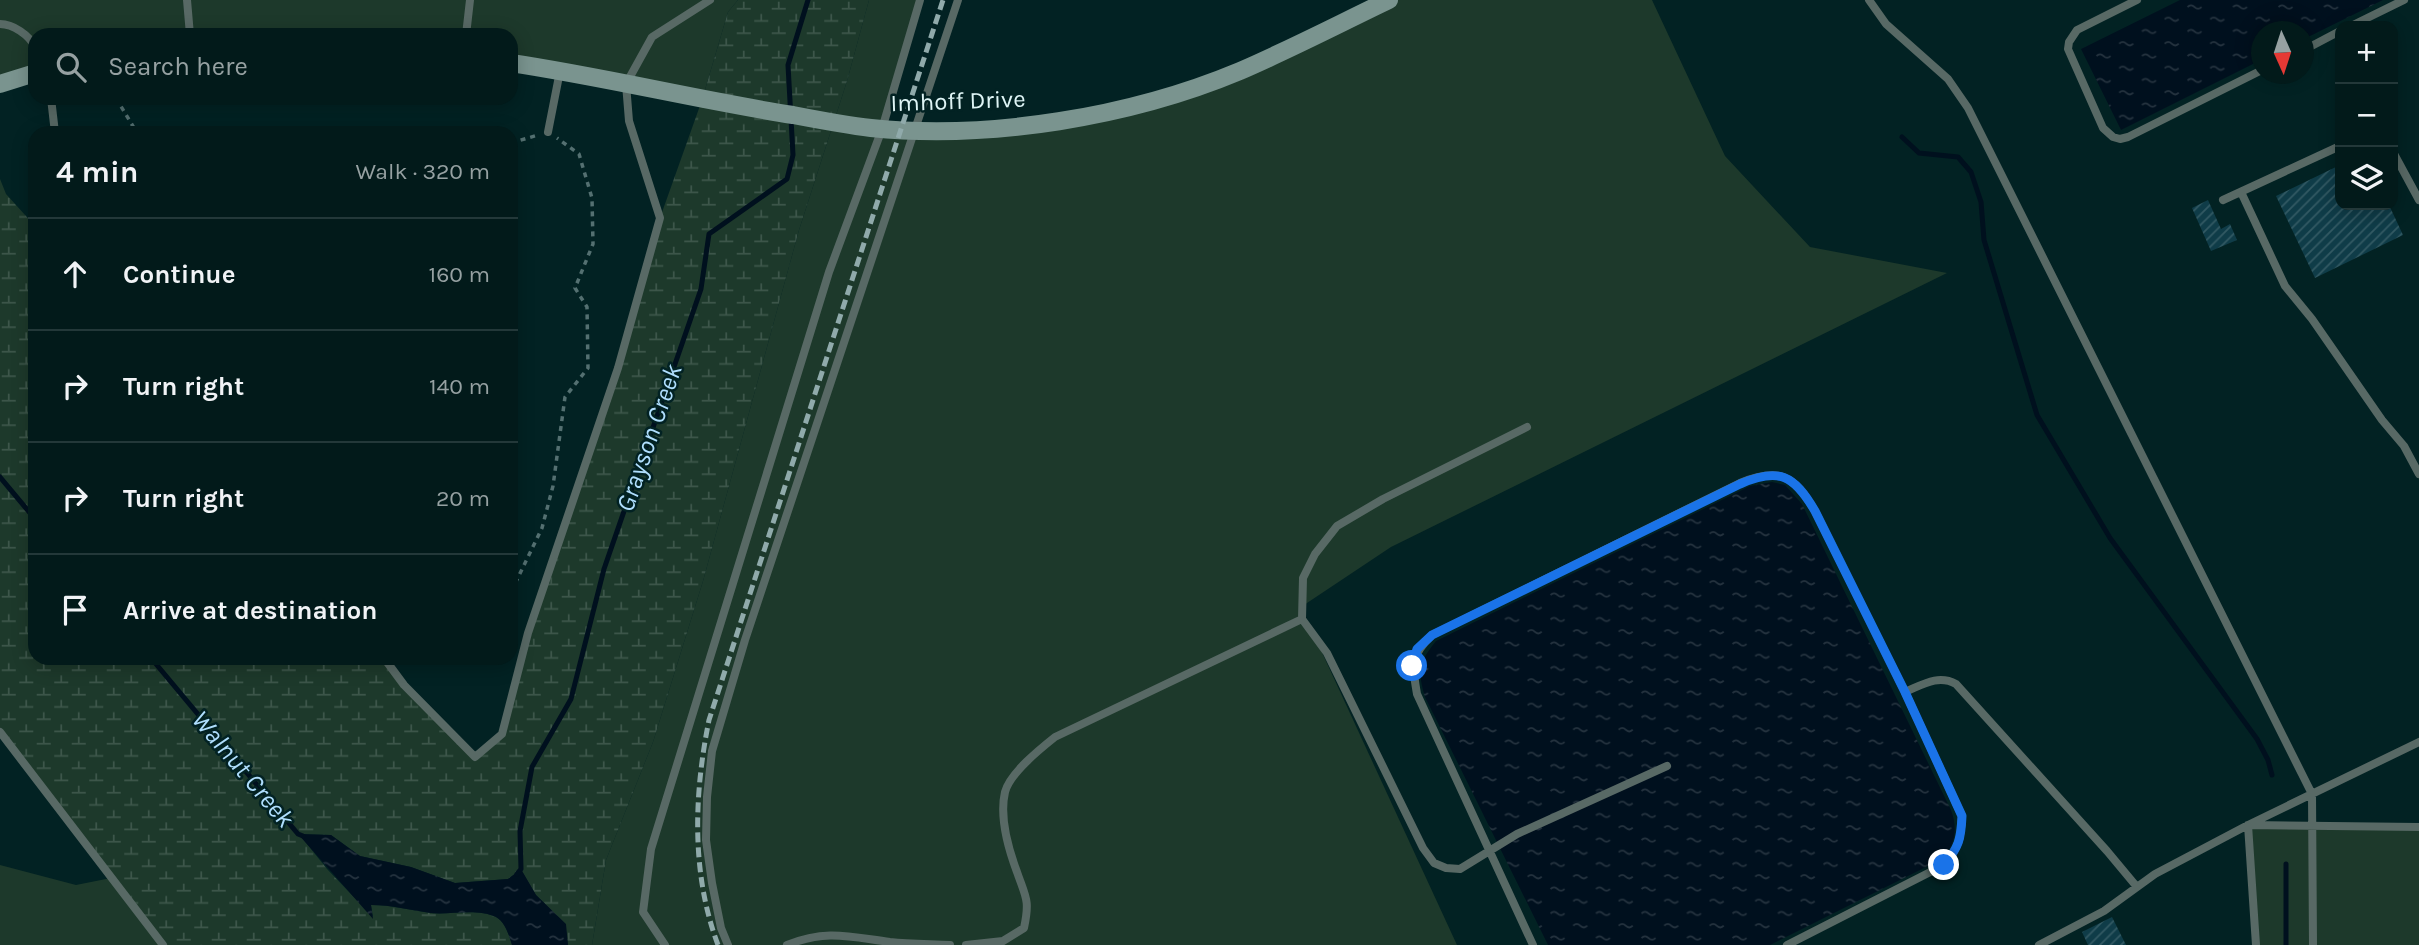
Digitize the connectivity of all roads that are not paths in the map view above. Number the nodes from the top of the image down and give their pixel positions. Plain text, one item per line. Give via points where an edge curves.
1 (187, 0) edge
2 (470, 0) edge
3 (710, 0) edge
4 (920, 0) edge
5 (958, 0) edge
6 (1389, 0) edge
7 (1869, 0) edge
8 (2137, 0) edge
9 (2404, 0) edge
10 (2361, 21) edge
11 (0, 23) edge
12 (189, 28) edge
13 (467, 28) edge
14 (2335, 34) edge
15 (28, 38) edge
16 (2314, 45) edge
17 (518, 64) edge
18 (560, 71) junction
19 (28, 75) edge
20 (2251, 76) edge
21 (0, 84) edge
22 (626, 84) junction
23 (52, 105) edge
24 (54, 126) edge
25 (876, 128) junction
26 (915, 131) junction
27 (548, 132) road end
28 (2338, 147) edge
29 (2398, 161) edge
30 (2241, 192) junction
31 (2419, 200) edge
32 (2223, 201) dead end
33 (1527, 428) dead end
34 (2419, 474) edge
35 (1302, 619) junction
36 (389, 665) edge
37 (1905, 692) junction
38 (0, 732) edge
39 (2419, 742) edge
40 (1667, 766) dead end
41 (2312, 794) junction
42 (2311, 824) junction
43 (2248, 825) junction
44 (2419, 827) edge
45 (1489, 850) junction
46 (2137, 887) junction
47 (163, 945) edge
48 (665, 945) edge
49 (728, 945) edge
50 (787, 945) edge
51 (950, 945) edge
52 (966, 945) edge
53 (1533, 945) edge
54 (1787, 945) edge
55 (2039, 945) edge
56 (2256, 945) edge
57 (2313, 945) edge

1 - 12 lane
2 - 13 lane
3 - 22 lane via 652,37
4 - 25 lane
5 - 26 lane
6 - 26 street, Imhoff Drive via 1238,72 1175,94 1050,122
7 - 41 lane via 1886,24 1948,79 1968,108
8 - 20 lane via 2077,30 2069,41 2070,56 2103,128 2113,137 2127,137
9 - 10 lane
11 - 15 lane
14 - 16 lane
17 - 18 street, Imhoff Drive
18 - 22 street, Imhoff Drive
18 - 27 lane
19 - 21 street
22 - 25 street, Imhoff Drive
22 - 36 lane via 628,121 660,218 618,368 528,633 502,734 475,757
23 - 24 lane
25 - 26 street, Imhoff Drive
25 - 48 lane via 651,849 643,912
26 - 49 lane via 712,751 706,841
28 - 30 lane
29 - 31 lane
30 - 32 lane
30 - 34 lane via 2286,286 2404,446
33 - 35 lane via 1337,526 1303,578
35 - 45 lane via 1327,653 1434,863 1460,869
35 - 52 lane via 1055,737 1025,762 1005,791 1004,826 1029,906 1024,928 1003,941
37 - 45 lane via 1803,491 1788,478 1759,476 1432,635 1417,649 1412,666 1416,694
37 - 46 lane via 1933,680 1956,684
37 - 54 lane via 1962,816 1956,851 1944,865
38 - 47 lane
39 - 41 lane
40 - 45 lane
41 - 42 lane
41 - 43 lane
42 - 43 lane
42 - 44 lane
42 - 57 lane
43 - 46 lane
43 - 56 lane
45 - 53 lane
46 - 55 lane via 2095,916
50 - 51 lane via 835,934

